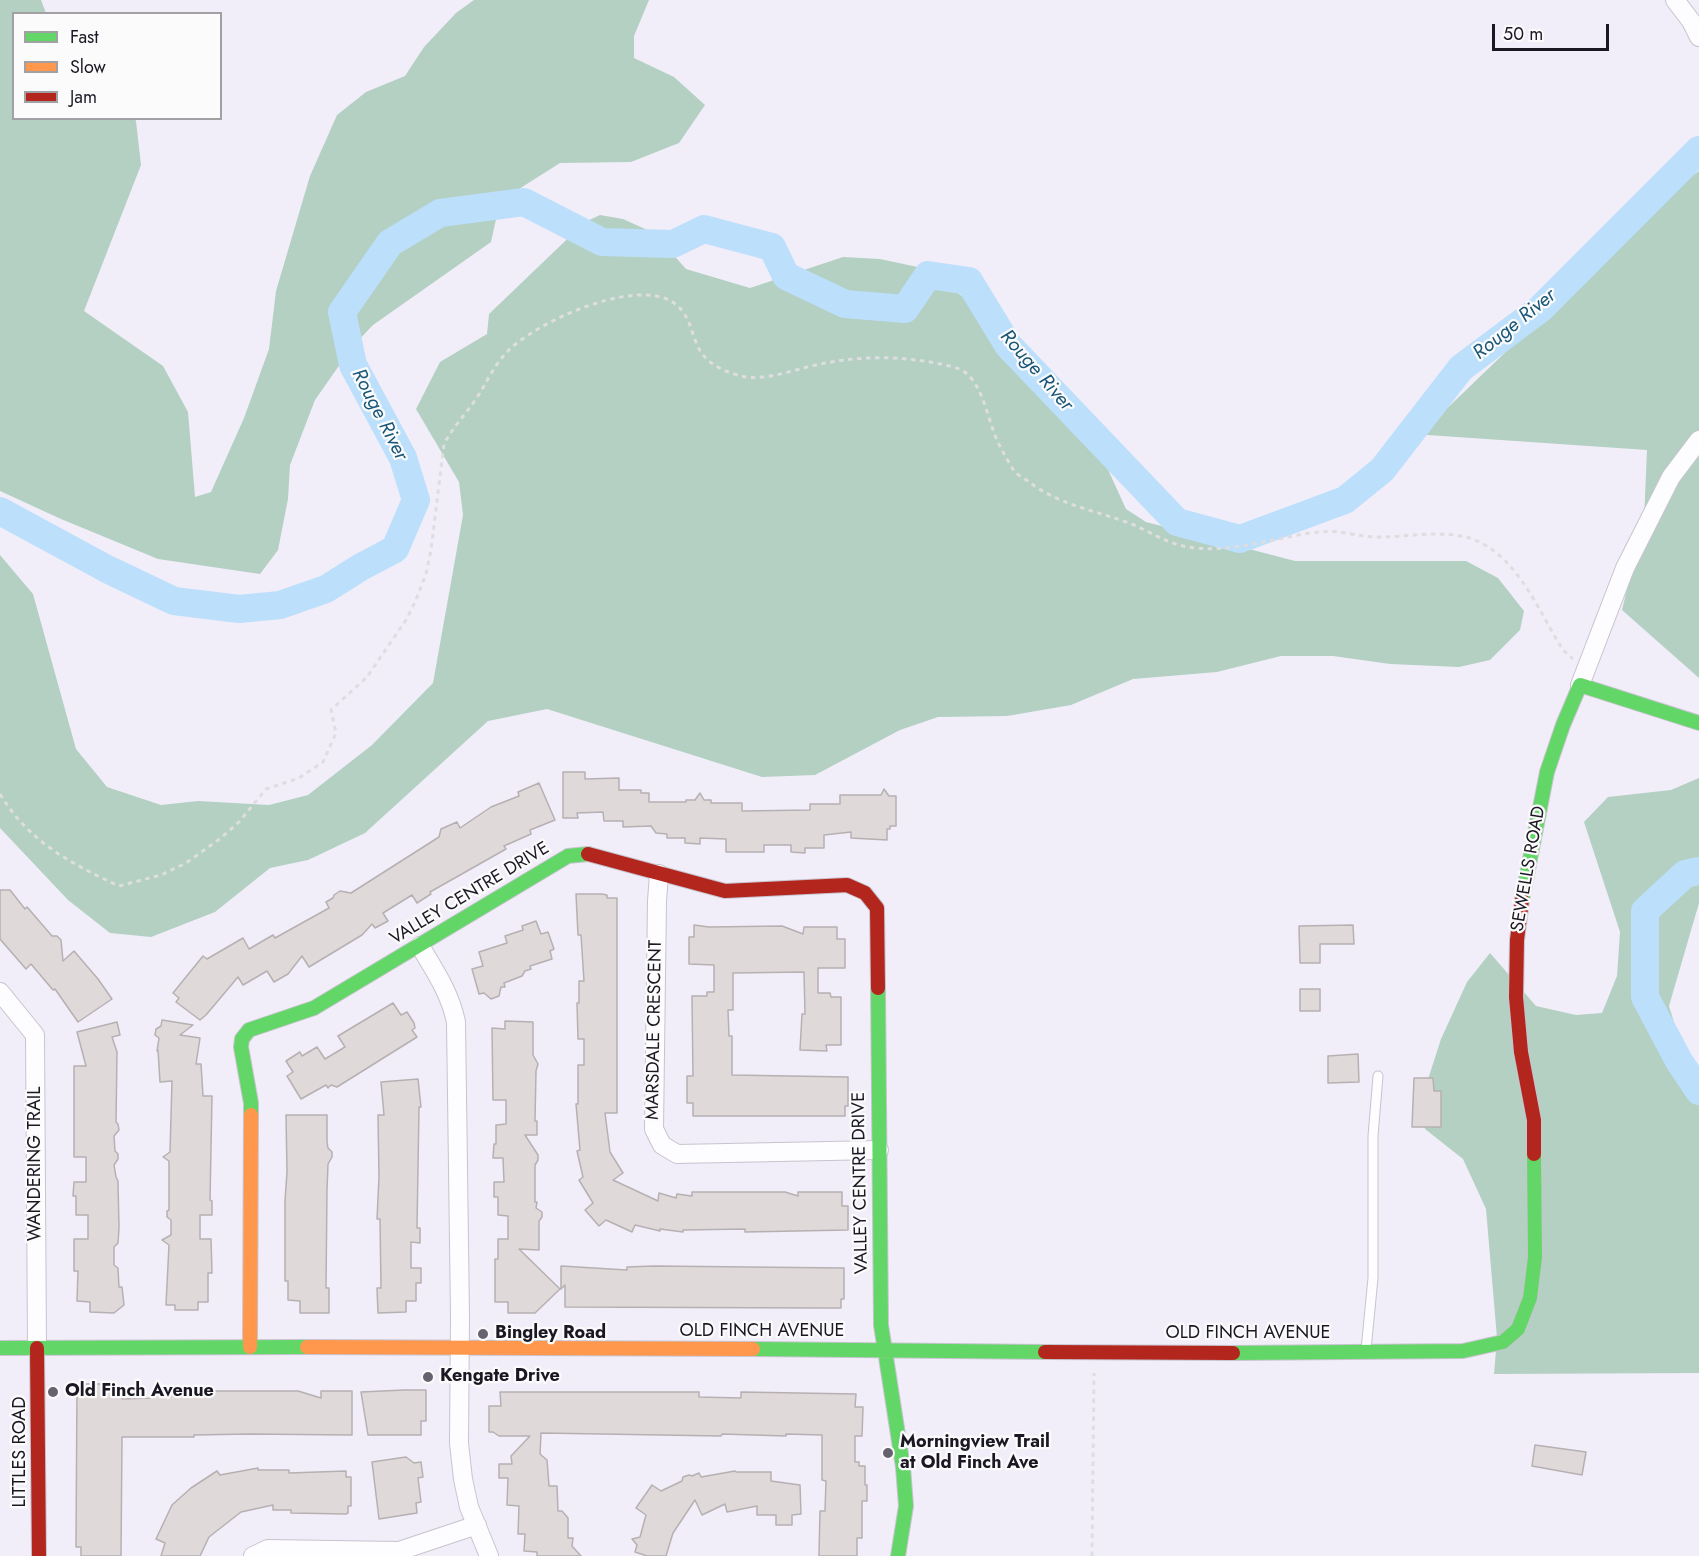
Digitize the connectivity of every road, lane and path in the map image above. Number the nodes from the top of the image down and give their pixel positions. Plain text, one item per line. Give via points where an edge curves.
1 (1675, 0) edge
2 (1699, 37) edge
3 (1699, 440) edge
4 (1583, 678) junction
5 (1699, 723) edge
6 (0, 794) edge
7 (659, 874) junction
8 (420, 946) junction
9 (0, 992) edge
10 (1378, 1076) dead end
11 (879, 1150) junction
12 (1518, 1329) joint
13 (250, 1347) junction
14 (0, 1348) edge
15 (37, 1348) junction
16 (460, 1349) junction
17 (886, 1350) junction
18 (1366, 1352) junction
19 (1095, 1353) junction
20 (477, 1525) junction
21 (39, 1556) edge
22 (253, 1556) edge
23 (489, 1556) edge
24 (898, 1556) edge
25 (1092, 1556) edge

1 - 2 street
3 - 4 street, SEWELLS ROAD via 1671,477 1625,568
4 - 5 street
4 - 6 path via 1514,568 1491,548 1465,537 1367,537 1335,532 1197,549 1171,542 1132,524 1047,495 1015,472 998,443 977,387 955,367 899,358 869,358 743,377 708,361 697,349 684,315 673,302 651,295 627,295 539,328 507,352 453,427 444,444 426,574 406,620 367,677 331,710 336,733 323,762 299,778 266,789 239,822 186,863 161,875 119,886 76,866 43,844 12,814
4 - 12 street, SEWELLS ROAD via 1547,772 1517,940 1516,997 1521,1052 1534,1120 1535,1246 1530,1298
7 - 8 street, VALLEY CENTRE DRIVE via 592,854 568,856
7 - 11 street, VALLEY CENTRE DRIVE via 725,891 847,885 865,892 873,902 877,908
7 - 11 street, MARSDALE CRESCENT via 654,1130 662,1145 677,1154
8 - 13 street, VALLEY CENTRE DRIVE via 314,1008 256,1026 243,1039 241,1053 251,1104
8 - 16 street via 445,987 456,1022
9 - 15 street, WANDERING TRAIL via 35,1035
10 - 18 lane via 1373,1136 1373,1278
11 - 17 street, VALLEY CENTRE DRIVE via 880,1317
12 - 18 street, OLD FINCH AVENUE via 1503,1342 1463,1351
13 - 15 street, OLD FINCH AVENUE
13 - 16 street, OLD FINCH AVENUE
14 - 15 street, OLD FINCH AVENUE
15 - 21 street, LITTLES ROAD
16 - 17 street, OLD FINCH AVENUE
16 - 20 street via 459,1443 467,1497
17 - 19 street, OLD FINCH AVENUE
17 - 24 street, VALLEY CENTRE DRIVE via 906,1506
18 - 19 street, OLD FINCH AVENUE
19 - 25 path
20 - 22 street via 399,1551 275,1548
20 - 23 street

